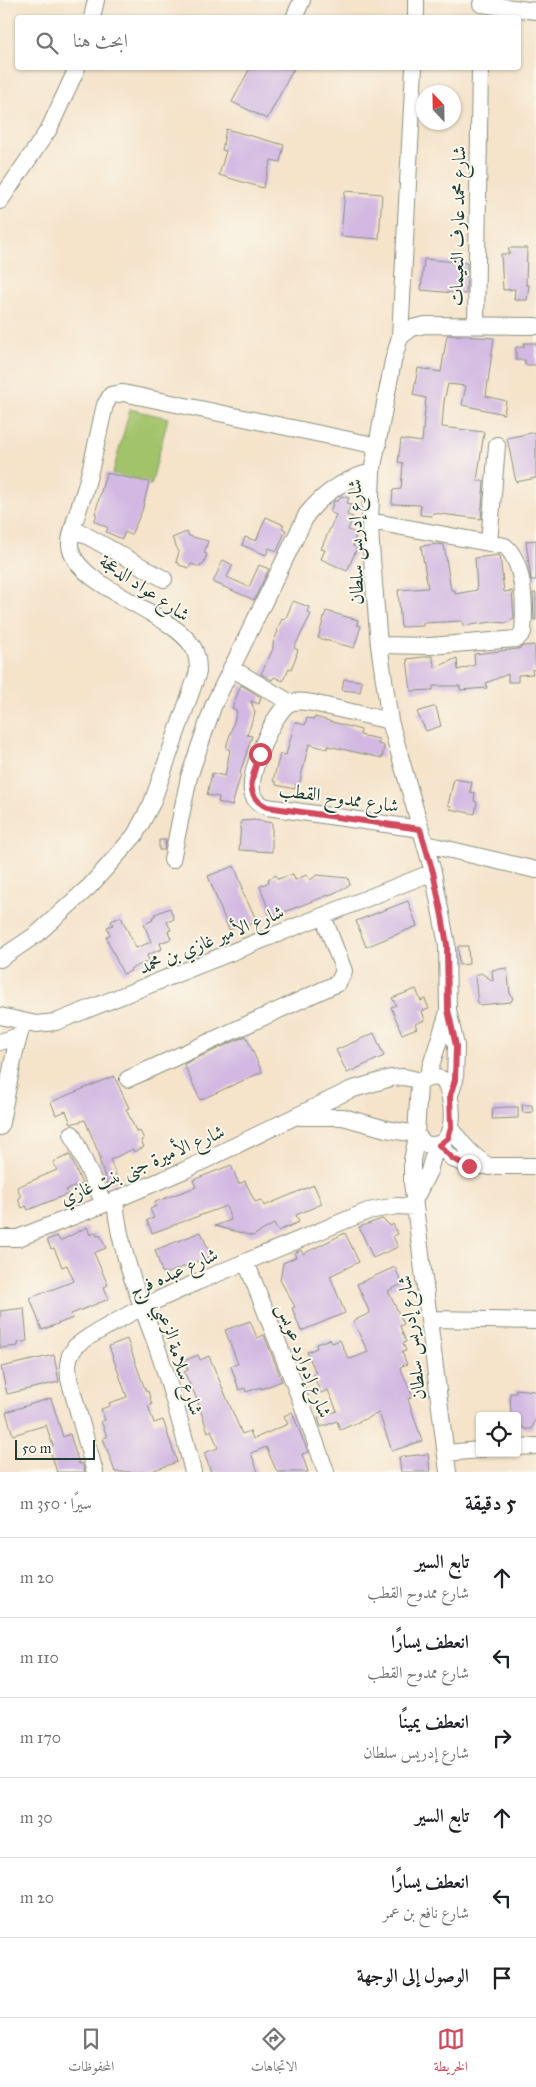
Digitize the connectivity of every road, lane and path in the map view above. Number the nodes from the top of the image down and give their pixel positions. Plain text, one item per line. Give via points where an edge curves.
1 (96, 0) edge
2 (302, 0) edge
3 (416, 0) edge
4 (481, 7) edge
5 (536, 11) edge
6 (93, 15) edge
7 (295, 15) edge
8 (416, 15) edge
9 (76, 70) edge
10 (414, 70) edge
11 (480, 70) edge
12 (0, 201) edge
13 (476, 325) junction
14 (536, 326) edge
15 (400, 336) junction
16 (497, 445) dead end
17 (378, 446) junction
18 (372, 472) junction
19 (370, 521) junction
20 (74, 528) junction
21 (489, 542) junction
22 (164, 578) dead end
23 (379, 645) junction
24 (231, 668) junction
25 (291, 703) junction
26 (390, 721) junction
27 (423, 837) junction
28 (172, 860) dead end
29 (536, 870) edge
30 (433, 872) junction
31 (323, 916) junction
32 (0, 959) edge
33 (448, 1010) junction
34 (0, 1016) edge
35 (21, 1029) junction
36 (0, 1042) edge
37 (128, 1079) dead end
38 (425, 1080) junction
39 (450, 1095) junction
40 (296, 1117) junction
41 (0, 1127) edge
42 (451, 1128) junction
43 (72, 1134) dead end
44 (416, 1135) junction
45 (438, 1145) junction
46 (536, 1166) edge
47 (490, 1167) junction
48 (110, 1202) junction
49 (415, 1203) junction
50 (0, 1238) edge
51 (246, 1262) junction
52 (142, 1307) junction
53 (431, 1319) junction
54 (536, 1321) edge
55 (536, 1446) edge
56 (521, 1448) edge
57 (476, 1450) edge
58 (446, 1453) junction
59 (95, 1472) edge
60 (193, 1472) edge
61 (326, 1472) edge
62 (448, 1472) edge

1 - 6 street
2 - 7 street
3 - 8 street
4 - 5 street
9 - 12 street via 49,129
10 - 15 street, شارع إدريس سلطان
11 - 13 street, شارع محمد عارف النعيمات
13 - 14 street
13 - 15 street via 425,325
15 - 17 street, شارع إدريس سلطان
16 - 21 street
17 - 18 street, شارع إدريس سلطان
17 - 20 street, شارع عواد الدعجة via 123,393 111,395 105,405
18 - 19 street, شارع إدريس سلطان
18 - 24 street via 334,488 307,514
19 - 21 street
19 - 23 street, شارع إدريس سلطان
20 - 22 street
20 - 32 street, شارع عواد الدعجة via 69,544 73,558 83,570 184,636 193,647 198,672 152,803 135,835 90,886 37,934
21 - 23 street via 505,546 518,566 524,620 520,637 430,646
23 - 26 street, شارع إدريس سلطان
24 - 25 street
24 - 28 street via 214,704 189,777
25 - 26 street via 301,701
25 - 27 street, شارع ممدوح القطب via 273,721 260,754 251,790 259,803
26 - 27 street, شارع إدريس سلطان
27 - 29 street, شارع ممدوح القطب
27 - 30 street, شارع إدريس سلطان
30 - 31 street, شارع الأمير غازي بن محمد
30 - 33 street, شارع إدريس سلطان via 447,945
31 - 35 street, شارع الأمير غازي بن محمد via 56,1022
31 - 37 street via 344,970 338,983
33 - 38 street, شارع إدريس سلطان
33 - 39 street, شارع إدريس سلطان via 456,1046 455,1080
34 - 35 street, شارع الأمير غازي بن محمد
35 - 36 street
35 - 41 street
38 - 39 street, شارع الأميرة جنى بنت غازي via 442,1079
38 - 40 street, شارع الأميرة جنى بنت غازي via 404,1076 371,1083
38 - 44 street, شارع إدريس سلطان via 419,1085 417,1097
39 - 42 street, شارع إدريس سلطان
40 - 44 street, شارع الأميرة جنى بنت غازي via 343,1116 386,1130
40 - 48 street, شارع الأميرة جنى بنت غازي
42 - 45 street via 448,1138
42 - 47 street via 476,1159
43 - 48 street, شارع سلامة الزعبي
44 - 45 street, شارع الأميرة جنى بنت غازي via 425,1144
44 - 49 street, شارع إدريس سلطان via 412,1160
45 - 47 street, شارع الأميرة جنى بنت غازي via 460,1163
45 - 49 street
46 - 47 street, شارع الأميرة جنى بنت غازي
48 - 50 street, شارع الأميرة جنى بنت غازي via 18,1238
48 - 52 street, شارع سلامة الزعبي
49 - 51 street, شارع عبده فرج via 368,1211
49 - 53 street, شارع إدريس سلطان
51 - 52 street, شارع عبده فرج
51 - 61 street, شارع إدوارد عويس
52 - 59 street, شارع عبده فرج via 90,1336 70,1354 69,1379
52 - 60 street, شارع سلامة الزعبي via 168,1381
53 - 54 street
53 - 58 street, شارع إدريس سلطان
55 - 56 street
57 - 58 street
58 - 62 street, شارع إدريس سلطان

